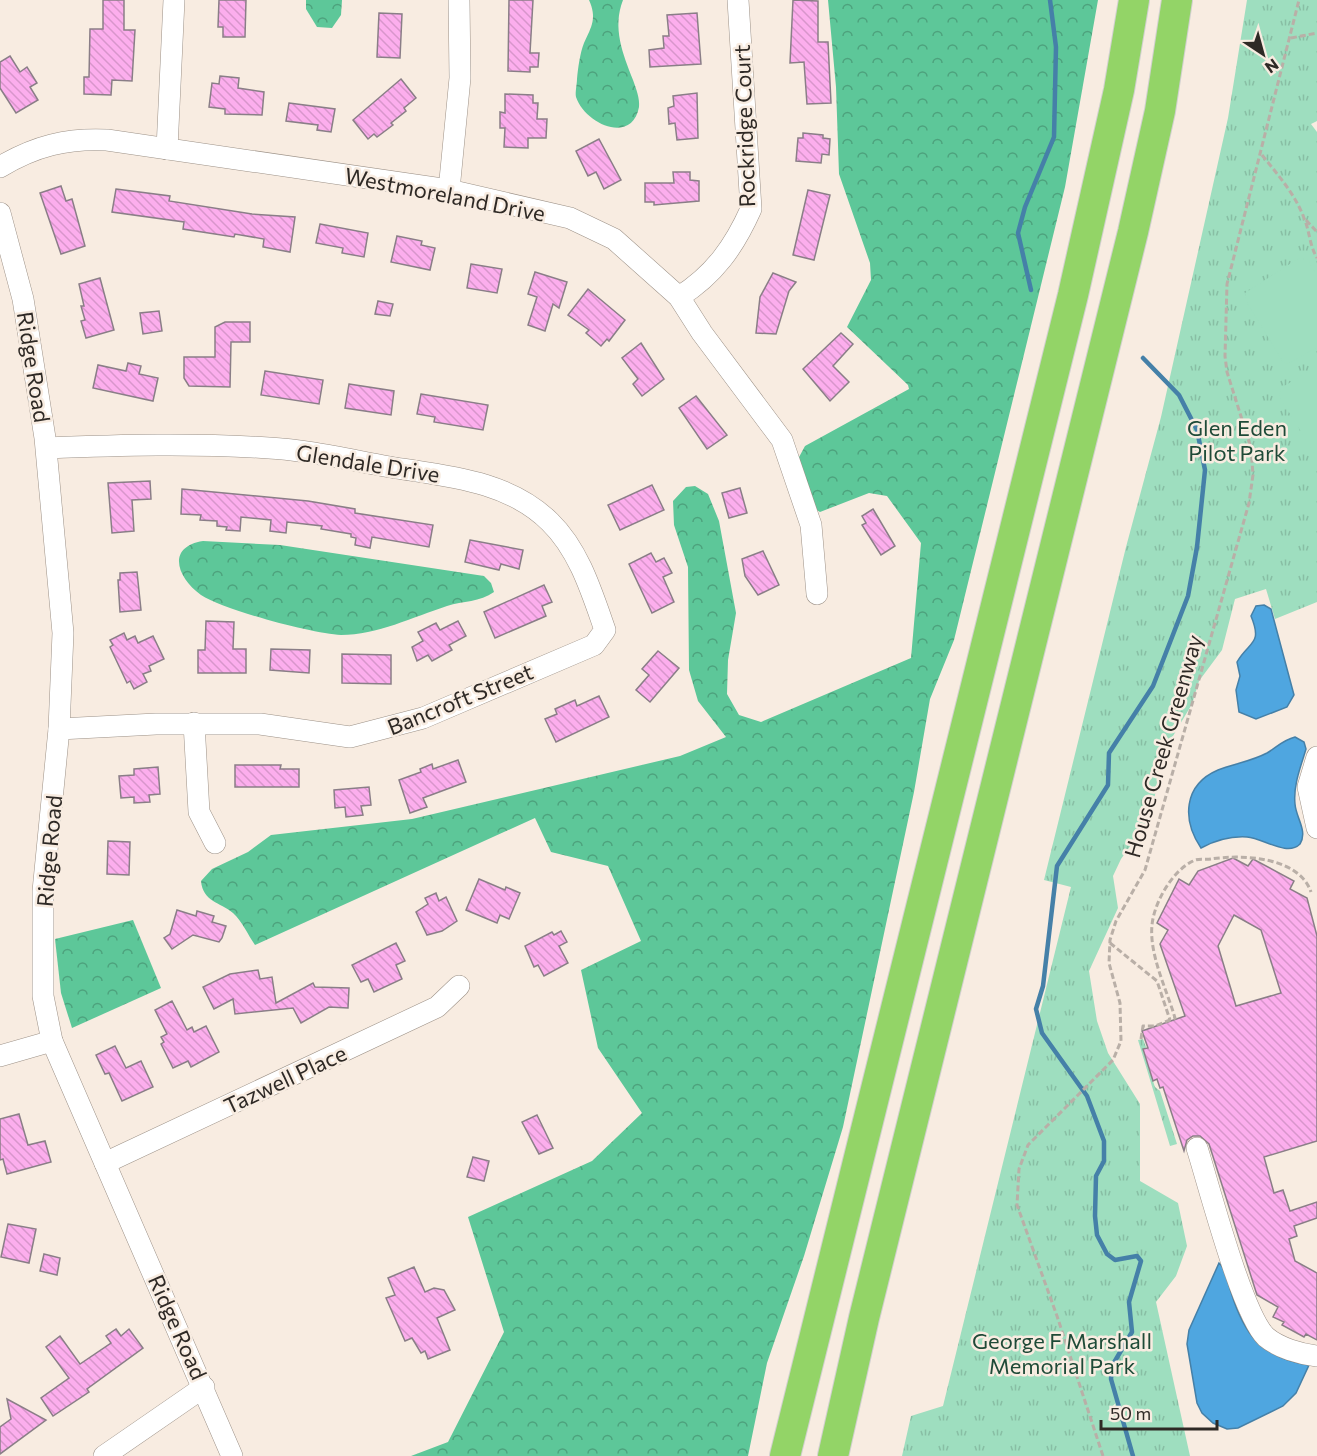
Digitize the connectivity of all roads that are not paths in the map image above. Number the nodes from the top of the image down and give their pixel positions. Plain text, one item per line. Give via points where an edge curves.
1 (174, 0) edge
2 (459, 0) edge
3 (738, 0) edge
4 (1134, 0) edge
5 (1177, 0) edge
6 (167, 149) junction
7 (0, 167) edge
8 (449, 190) junction
9 (0, 213) edge
10 (680, 297) junction
11 (46, 448) junction
12 (817, 594) dead end
13 (602, 634) joint
14 (194, 723) junction
15 (59, 729) junction
16 (1317, 757) edge
17 (1317, 828) edge
18 (215, 843) dead end
19 (459, 986) dead end
20 (52, 1041) junction
21 (0, 1056) edge
22 (1197, 1148) dead end
23 (105, 1163) junction
24 (1317, 1356) edge
25 (204, 1387) junction
26 (785, 1451) edge
27 (104, 1456) edge
28 (232, 1456) edge
29 (832, 1456) edge

1 - 6 street
2 - 8 street via 460,78
3 - 10 street, Rockridge Court via 751,209 720,265
4 - 26 highway via 1119,90 1073,296
5 - 29 highway via 1160,111 1133,232
6 - 7 street, Westmoreland Drive via 80,138 54,142
6 - 8 street, Westmoreland Drive
8 - 10 street, Westmoreland Drive via 570,218 614,239
9 - 11 street, Ridge Road via 24,299
10 - 12 street, Westmoreland Drive via 782,440 811,525
11 - 13 street, Glendale Drive via 154,443 271,448 492,486 526,502 551,522 587,579 605,630
11 - 15 street, Ridge Road via 63,633
13 - 14 street, Bancroft Street via 594,645 423,718 384,730 350,737 260,724
14 - 15 street, Bancroft Street
14 - 18 street via 199,812
15 - 20 street, Ridge Road via 43,891 44,996
16 - 17 street via 1308,787
19 - 23 street, Tazwell Place via 437,1007
20 - 21 street
20 - 23 street, Ridge Road
22 - 24 street via 1257,1326 1276,1343
23 - 25 street, Ridge Road
25 - 27 street
25 - 28 street, Ridge Road

